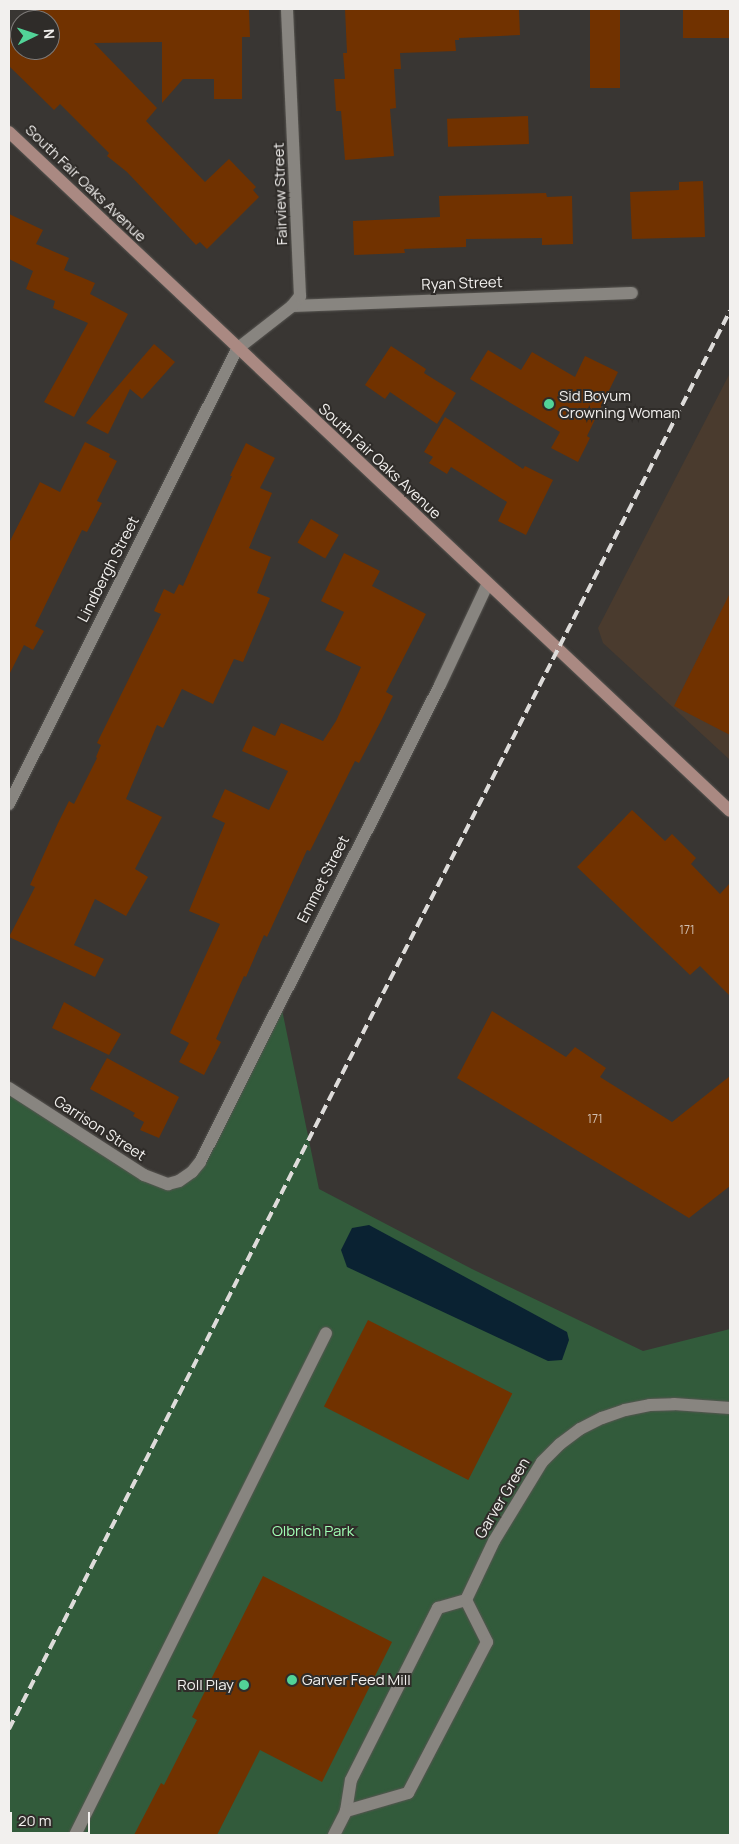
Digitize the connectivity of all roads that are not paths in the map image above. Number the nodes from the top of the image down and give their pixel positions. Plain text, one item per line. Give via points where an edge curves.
1 (287, 9) edge
2 (9, 132) edge
3 (632, 293) dead end
4 (292, 306) junction
5 (237, 349) junction
6 (488, 585) junction
7 (9, 804) edge
8 (730, 811) edge
9 (9, 1088) edge
10 (179, 1181) joint
11 (326, 1333) dead end
12 (730, 1408) edge
13 (466, 1600) junction
14 (346, 1811) junction
15 (75, 1835) edge
16 (334, 1835) edge

1 - 4 street, Fairview Street via 300,280 300,296
2 - 5 street, South Fair Oaks Avenue
3 - 4 street, Ryan Street
4 - 5 street
5 - 6 street, South Fair Oaks Avenue
5 - 7 street, Lindbergh Street
6 - 8 street, South Fair Oaks Avenue
6 - 10 street, Emmet Street via 200,1162
9 - 10 street, Garrison Street via 144,1176 168,1184
11 - 15 street
12 - 13 street, Garver Green via 674,1404 625,1410 602,1418 560,1444 542,1462 494,1541
13 - 14 street via 438,1608 351,1780
13 - 14 street via 486,1642 408,1793
14 - 16 street

